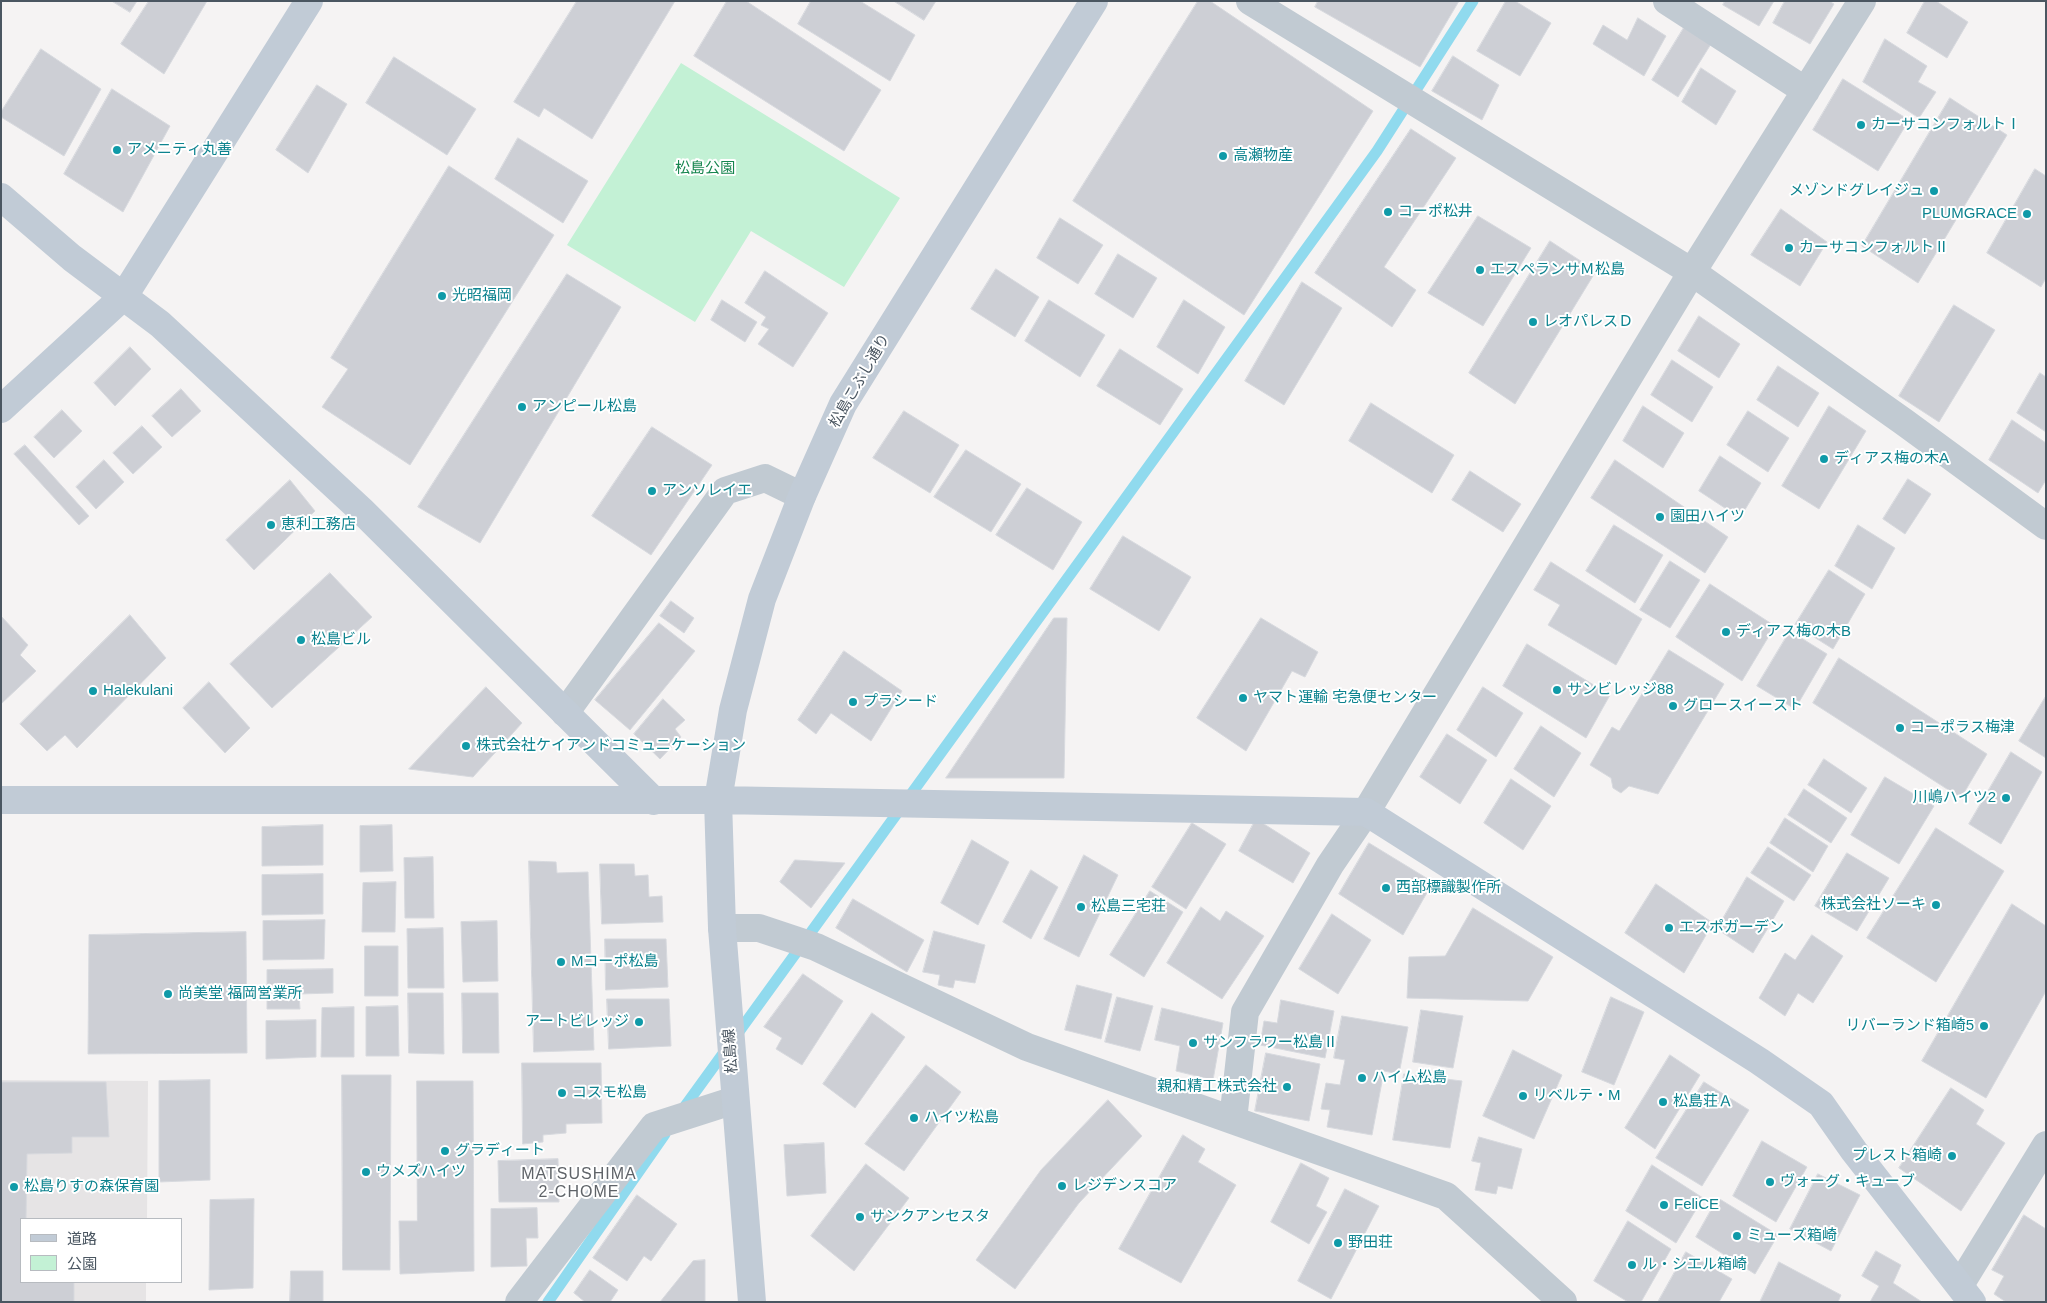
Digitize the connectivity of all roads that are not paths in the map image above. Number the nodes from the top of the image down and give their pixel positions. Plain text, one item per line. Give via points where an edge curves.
1 (309, 1) edge
2 (1094, 1) edge
3 (1250, 1) edge
4 (1667, 1) edge
5 (1862, 1) edge
6 (1806, 91) junction
7 (1, 197) edge
8 (1692, 272) junction
9 (124, 296) junction
10 (1, 409) edge
11 (802, 496) junction
12 (2046, 526) edge
13 (566, 714) junction
14 (1, 800) edge
15 (718, 800) junction
16 (654, 801) junction
17 (1366, 812) junction
18 (722, 928) junction
19 (735, 1100) junction
20 (1233, 1120) junction
21 (2046, 1145) edge
22 (1966, 1293) edge
23 (518, 1302) edge
24 (752, 1302) edge
25 (1563, 1302) edge

1 - 9 street
2 - 11 street, 松島こぶし通り via 844,404
3 - 8 street
4 - 6 street
5 - 6 street
6 - 8 street
7 - 9 street via 72,258
8 - 12 street
8 - 17 street
9 - 10 street
9 - 13 street via 160,324 361,510
11 - 13 street via 766,478 726,491
11 - 15 street, 松島こぶし通り via 762,599 733,710
13 - 16 street
14 - 16 street
15 - 16 street
15 - 17 street
15 - 18 street, 松島線
17 - 20 street via 1330,865 1244,1012
17 - 22 street via 1759,1061 1821,1104
18 - 19 street, 松島線
18 - 20 street via 759,928 816,947 1027,1047
19 - 23 street via 654,1126
19 - 24 street, 松島線
20 - 25 street via 1446,1196
21 - 22 street

